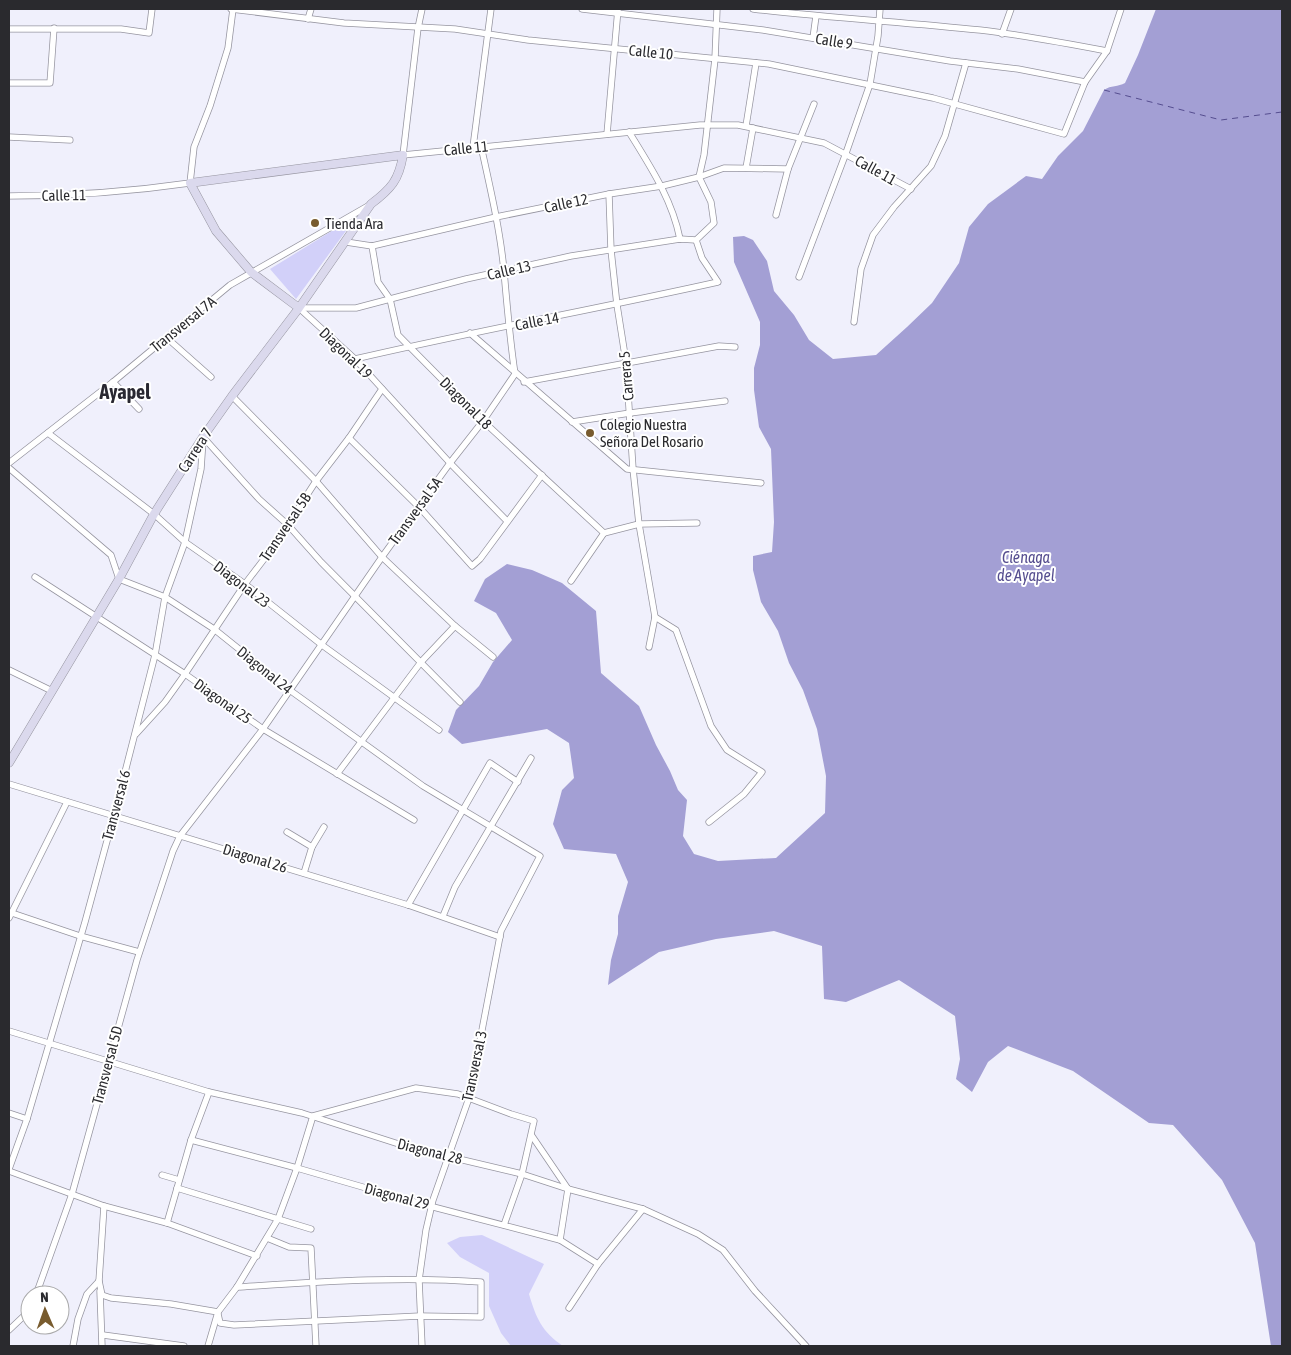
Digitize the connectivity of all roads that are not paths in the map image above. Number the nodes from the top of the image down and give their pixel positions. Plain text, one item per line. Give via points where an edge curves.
1 (152, 9) edge
2 (233, 9) edge
3 (311, 9) edge
4 (422, 9) edge
5 (491, 9) edge
6 (582, 9) edge
7 (717, 9) edge
8 (753, 9) edge
9 (880, 9) edge
10 (1011, 9) edge
11 (1121, 9) edge
12 (618, 11) edge
13 (816, 16) junction
14 (308, 19) junction
15 (880, 21) junction
16 (716, 24) junction
17 (54, 28) junction
18 (418, 28) junction
19 (9, 29) edge
20 (1002, 34) junction
21 (487, 35) junction
22 (813, 38) junction
23 (614, 48) junction
24 (876, 48) junction
25 (1107, 51) junction
26 (715, 58) junction
27 (756, 63) junction
28 (966, 63) junction
29 (1085, 82) junction
30 (9, 83) edge
31 (870, 84) junction
32 (814, 104) dead end
33 (954, 104) junction
34 (708, 125) junction
35 (750, 127) junction
36 (629, 132) junction
37 (607, 134) junction
38 (801, 137) junction
39 (9, 138) edge
40 (70, 140) dead end
41 (481, 146) junction
42 (473, 147) junction
43 (846, 153) junction
44 (403, 154) junction
45 (746, 168) junction
46 (788, 170) junction
47 (699, 177) junction
48 (190, 183) junction
49 (662, 186) junction
50 (911, 189) junction
51 (609, 194) junction
52 (9, 196) edge
53 (371, 204) junction
54 (776, 215) dead end
55 (496, 217) junction
56 (680, 239) junction
57 (696, 240) junction
58 (346, 242) junction
59 (372, 246) junction
60 (612, 250) junction
61 (504, 271) junction
62 (252, 272) junction
63 (799, 277) dead end
64 (390, 299) junction
65 (617, 305) junction
66 (299, 308) junction
67 (854, 322) dead end
68 (509, 326) junction
69 (470, 333) junction
70 (167, 338) junction
71 (409, 346) junction
72 (735, 347) dead end
73 (355, 359) junction
74 (626, 362) junction
75 (515, 374) junction
76 (211, 378) dead end
77 (113, 382) junction
78 (524, 382) junction
79 (382, 389) junction
80 (232, 396) junction
81 (725, 401) dead end
82 (139, 409) dead end
83 (630, 413) junction
84 (483, 421) junction
85 (572, 422) junction
86 (48, 433) junction
87 (203, 437) junction
88 (349, 438) junction
89 (9, 463) edge
90 (450, 463) junction
91 (9, 468) edge
92 (634, 469) junction
93 (542, 475) junction
94 (316, 481) junction
95 (761, 483) dead end
96 (419, 507) junction
97 (154, 514) junction
98 (507, 521) junction
99 (697, 523) dead end
100 (288, 524) junction
101 (640, 524) junction
102 (604, 534) junction
103 (185, 542) junction
104 (382, 557) junction
105 (35, 577) dead end
106 (119, 578) junction
107 (571, 581) dead end
108 (245, 584) junction
109 (355, 596) junction
110 (164, 597) junction
111 (96, 616) junction
112 (655, 617) junction
113 (455, 626) junction
114 (214, 629) junction
115 (322, 645) junction
116 (649, 648) dead end
117 (155, 655) junction
118 (493, 656) dead end
119 (421, 662) junction
120 (9, 670) edge
121 (185, 674) junction
122 (52, 691) junction
123 (291, 691) junction
124 (394, 698) junction
125 (460, 702) dead end
126 (263, 728) junction
127 (439, 730) dead end
128 (135, 736) junction
129 (361, 742) junction
130 (531, 758) dead end
131 (9, 763) edge
132 (337, 774) junction
133 (518, 782) junction
134 (9, 784) edge
135 (67, 802) junction
136 (463, 810) junction
137 (114, 815) junction
138 (414, 820) dead end
139 (709, 822) dead end
140 (490, 826) junction
141 (324, 827) dead end
142 (287, 832) dead end
143 (180, 836) junction
144 (312, 847) junction
145 (540, 856) joint
146 (304, 873) junction
147 (408, 905) junction
148 (10, 915) edge
149 (443, 916) junction
150 (80, 936) junction
151 (500, 937) junction
152 (139, 952) junction
153 (9, 1031) edge
154 (48, 1043) junction
155 (108, 1062) junction
156 (209, 1092) junction
157 (468, 1098) junction
158 (9, 1113) edge
159 (313, 1116) junction
160 (26, 1120) junction
161 (532, 1136) junction
162 (191, 1140) junction
163 (448, 1156) junction
164 (297, 1168) junction
165 (9, 1170) edge
166 (522, 1174) junction
167 (162, 1175) dead end
168 (179, 1180) junction
169 (177, 1188) junction
170 (568, 1189) junction
171 (72, 1194) junction
172 (104, 1206) junction
173 (432, 1206) junction
174 (643, 1209) junction
175 (278, 1220) junction
176 (167, 1223) junction
177 (504, 1224) junction
178 (311, 1229) dead end
179 (267, 1238) junction
180 (560, 1240) junction
181 (257, 1256) junction
182 (598, 1264) junction
183 (418, 1280) junction
184 (99, 1281) junction
185 (312, 1282) junction
186 (40, 1285) edge
187 (237, 1287) junction
188 (569, 1308) dead end
189 (218, 1312) junction
190 (420, 1316) junction
191 (20, 1320) edge
192 (314, 1321) junction
193 (9, 1330) edge
194 (103, 1336) junction
195 (157, 1345) edge
196 (73, 1346) edge
197 (102, 1346) edge
198 (184, 1346) edge
199 (208, 1346) edge
200 (316, 1346) edge
201 (422, 1346) edge
202 (806, 1346) edge

1 - 17 street via 149,33 121,29
2 - 14 street, Calle 10
2 - 48 street via 228,48 194,146
3 - 14 street
4 - 18 street
5 - 21 street
6 - 12 street, Calle 9
7 - 16 street
8 - 13 street
9 - 15 street
10 - 20 street
11 - 25 street
12 - 16 street, Calle 9
12 - 23 street
13 - 15 street
13 - 22 street
14 - 18 street, Calle 10
15 - 20 street
15 - 24 street
16 - 22 street, Calle 9
16 - 26 street
17 - 19 street
17 - 30 street via 50,83
18 - 21 street, Calle 10 via 455,29
18 - 44 street
20 - 25 street
21 - 23 street, Calle 10
21 - 42 street
22 - 24 street, Calle 9
23 - 26 street, Calle 10
23 - 37 street
24 - 28 street, Calle 9
24 - 31 street
25 - 29 street
26 - 27 street, Calle 10
26 - 34 street
27 - 31 street, Calle 10
27 - 35 street
28 - 29 street, Calle 9
28 - 33 street
29 - 33 street, Calle 10 via 1064,134
31 - 33 street, Calle 10
31 - 43 street
32 - 38 street
33 - 50 street via 945,136 931,166
34 - 35 street, Calle 11
34 - 36 street, Calle 11
34 - 47 street
35 - 38 street, Calle 11
35 - 45 street
36 - 37 street, Calle 11
36 - 49 street
37 - 41 street, Calle 11
38 - 43 street, Calle 11
38 - 46 street
39 - 40 street
41 - 42 street, Calle 11
41 - 55 street
42 - 44 street, Calle 11
43 - 50 street, Calle 11
43 - 63 street
44 - 48 main road, Calle 11
44 - 53 main road, Carrera 7 via 401,170 393,183
45 - 46 street, Calle 12
45 - 47 street, Calle 12 via 724,168
46 - 54 street
47 - 49 street, Calle 12
47 - 57 street via 711,202 714,223
48 - 52 street, Calle 11 via 96,194
48 - 62 main road, Diagonal 19 via 216,231
49 - 51 street, Calle 12
49 - 56 street
50 - 67 street via 873,236 861,269
51 - 55 street, Calle 12
51 - 60 street, Carrera 5
53 - 58 main road, Carrera 7
53 - 62 street, Transversal 7A
55 - 59 street, Calle 12
55 - 61 street
56 - 57 street, Calle 13
56 - 60 street, Calle 13
57 - 65 street, Calle 14 via 702,258 718,282
58 - 59 street, Calle 12
58 - 66 main road, Carrera 7
59 - 64 street, Diagonal 18 via 378,282
60 - 61 street, Calle 13
60 - 65 street, Carrera 5
61 - 64 street, Calle 13
61 - 68 street
62 - 66 main road, Diagonal 19
62 - 70 street, Transversal 7A via 230,285
64 - 66 street, Calle 13 via 356,308
64 - 71 street, Diagonal 18 via 398,335
65 - 68 street, Calle 14
65 - 74 street, Carrera 5
66 - 73 street, Diagonal 19
66 - 80 main road, Carrera 7
68 - 69 street, Calle 14
68 - 75 street
69 - 71 street, Calle 14
69 - 75 street
70 - 76 street
70 - 77 street, Transversal 7A
71 - 73 street, Calle 14
71 - 84 street, Diagonal 18
72 - 74 street via 719,346
73 - 79 street, Diagonal 19
74 - 78 street
74 - 83 street, Carrera 5
75 - 78 street
75 - 84 street, Transversal 5A
77 - 82 street
77 - 86 street, Transversal 7A
78 - 85 street
79 - 88 street, Transversal 5B
79 - 90 street, Diagonal 19
80 - 87 main road, Carrera 7
80 - 94 street
81 - 83 street
83 - 85 street
83 - 92 street, Carrera 5
84 - 90 street, Transversal 5A
84 - 93 street, Diagonal 18
85 - 92 street via 627,469
86 - 89 street, Transversal 7A
86 - 97 street, Diagonal 23
87 - 97 main road, Carrera 7
87 - 100 street via 259,499
87 - 103 street, Transversal 6 via 201,470
88 - 94 street, Transversal 5B
88 - 96 street
90 - 96 street, Transversal 5A
90 - 98 street, Diagonal 19
91 - 106 street via 112,555
92 - 95 street
92 - 101 street, Carrera 5
93 - 98 street
93 - 102 street, Diagonal 18
94 - 100 street, Transversal 5B
94 - 104 street
96 - 98 street via 472,566
96 - 104 street, Transversal 5A
97 - 103 street, Diagonal 23
97 - 106 main road, Carrera 7
99 - 101 street
100 - 108 street, Transversal 5B
100 - 109 street
101 - 102 street
101 - 112 street, Carrera 5
102 - 107 street
103 - 108 street, Diagonal 23
103 - 110 street, Transversal 6
104 - 109 street, Transversal 5A
104 - 113 street
105 - 111 street, Diagonal 25
106 - 110 street, Diagonal 24
106 - 111 main road, Carrera 7
108 - 114 street, Transversal 5B
108 - 115 street, Diagonal 23
109 - 115 street, Transversal 5A
109 - 119 street
110 - 114 street, Diagonal 24
110 - 117 street, Transversal 6
111 - 117 street, Diagonal 25
111 - 122 main road, Carrera 7
112 - 116 street, Carrera 5
112 - 139 street via 676,630 711,726 727,750 762,772 744,794
113 - 118 street
113 - 119 street
114 - 121 street, Transversal 5B
114 - 123 street, Diagonal 24
115 - 123 street, Transversal 5A
115 - 124 street, Diagonal 23
117 - 121 street, Diagonal 25
117 - 128 street, Transversal 6
119 - 124 street
119 - 125 street
120 - 122 street
121 - 126 street, Diagonal 25
121 - 128 street, Transversal 5B
122 - 131 main road, Carrera 7
123 - 126 street, Transversal 5A
123 - 129 street, Diagonal 24
124 - 127 street, Diagonal 23
124 - 129 street
126 - 132 street, Diagonal 25
126 - 143 street, Transversal 5A
128 - 137 street, Transversal 6
129 - 132 street
129 - 136 street, Diagonal 24
130 - 133 street
132 - 138 street, Diagonal 25
133 - 136 street via 490,763
133 - 140 street
134 - 135 street, Diagonal 26
135 - 137 street, Diagonal 26
135 - 148 street
136 - 140 street, Diagonal 24
136 - 147 street
137 - 143 street, Diagonal 26
137 - 150 street, Transversal 6
140 - 145 street, Diagonal 24
140 - 149 street
141 - 144 street
142 - 144 street
143 - 146 street, Diagonal 26
143 - 152 street, Transversal 5D via 172,851
144 - 146 street
145 - 151 street, Transversal 3
146 - 147 street, Diagonal 26
147 - 149 street, Diagonal 26
148 - 150 street
149 - 151 street, Diagonal 26
150 - 152 street
150 - 154 street, Transversal 6
151 - 157 street, Transversal 3
152 - 155 street, Transversal 5D
153 - 154 street, Diagonal 28
154 - 155 street, Diagonal 28
154 - 160 street, Transversal 6
155 - 156 street, Diagonal 28
155 - 171 street, Transversal 5D
156 - 159 street, Diagonal 28
156 - 162 street
157 - 159 street via 416,1088
157 - 161 street via 534,1120
157 - 163 street, Transversal 3
158 - 160 street
159 - 163 street, Diagonal 28 via 408,1147
159 - 164 street
160 - 165 street, Transversal 6
161 - 166 street
161 - 170 street
162 - 164 street, Diagonal 29
162 - 168 street
163 - 166 street, Diagonal 28
163 - 173 street, Transversal 3
164 - 173 street, Diagonal 29
164 - 175 street
165 - 171 street
166 - 170 street, Diagonal 28
166 - 177 street
167 - 168 street
168 - 169 street
169 - 175 street
169 - 176 street
170 - 174 street, Diagonal 28
170 - 180 street
171 - 172 street
171 - 186 street, Transversal 5D
172 - 176 street
172 - 184 street
173 - 177 street, Diagonal 29
173 - 183 street, Transversal 3
174 - 182 street
174 - 202 street, Diagonal 28 via 698,1234 723,1250 755,1291
175 - 178 street
175 - 179 street
176 - 181 street
177 - 180 street, Diagonal 29
179 - 181 street
179 - 185 street via 289,1248 310,1248
180 - 182 street, Diagonal 29
181 - 187 street
182 - 188 street
183 - 185 street
183 - 190 street, Transversal 3
183 - 190 street via 481,1282 481,1316
184 - 189 street via 102,1295 111,1298
184 - 194 street
184 - 196 street via 87,1294
185 - 187 street
185 - 192 street
187 - 189 street
189 - 192 street via 220,1323 234,1325
189 - 199 street
190 - 192 street
190 - 201 street, Transversal 3
191 - 193 street
192 - 200 street
194 - 195 street
194 - 197 street
195 - 198 street

